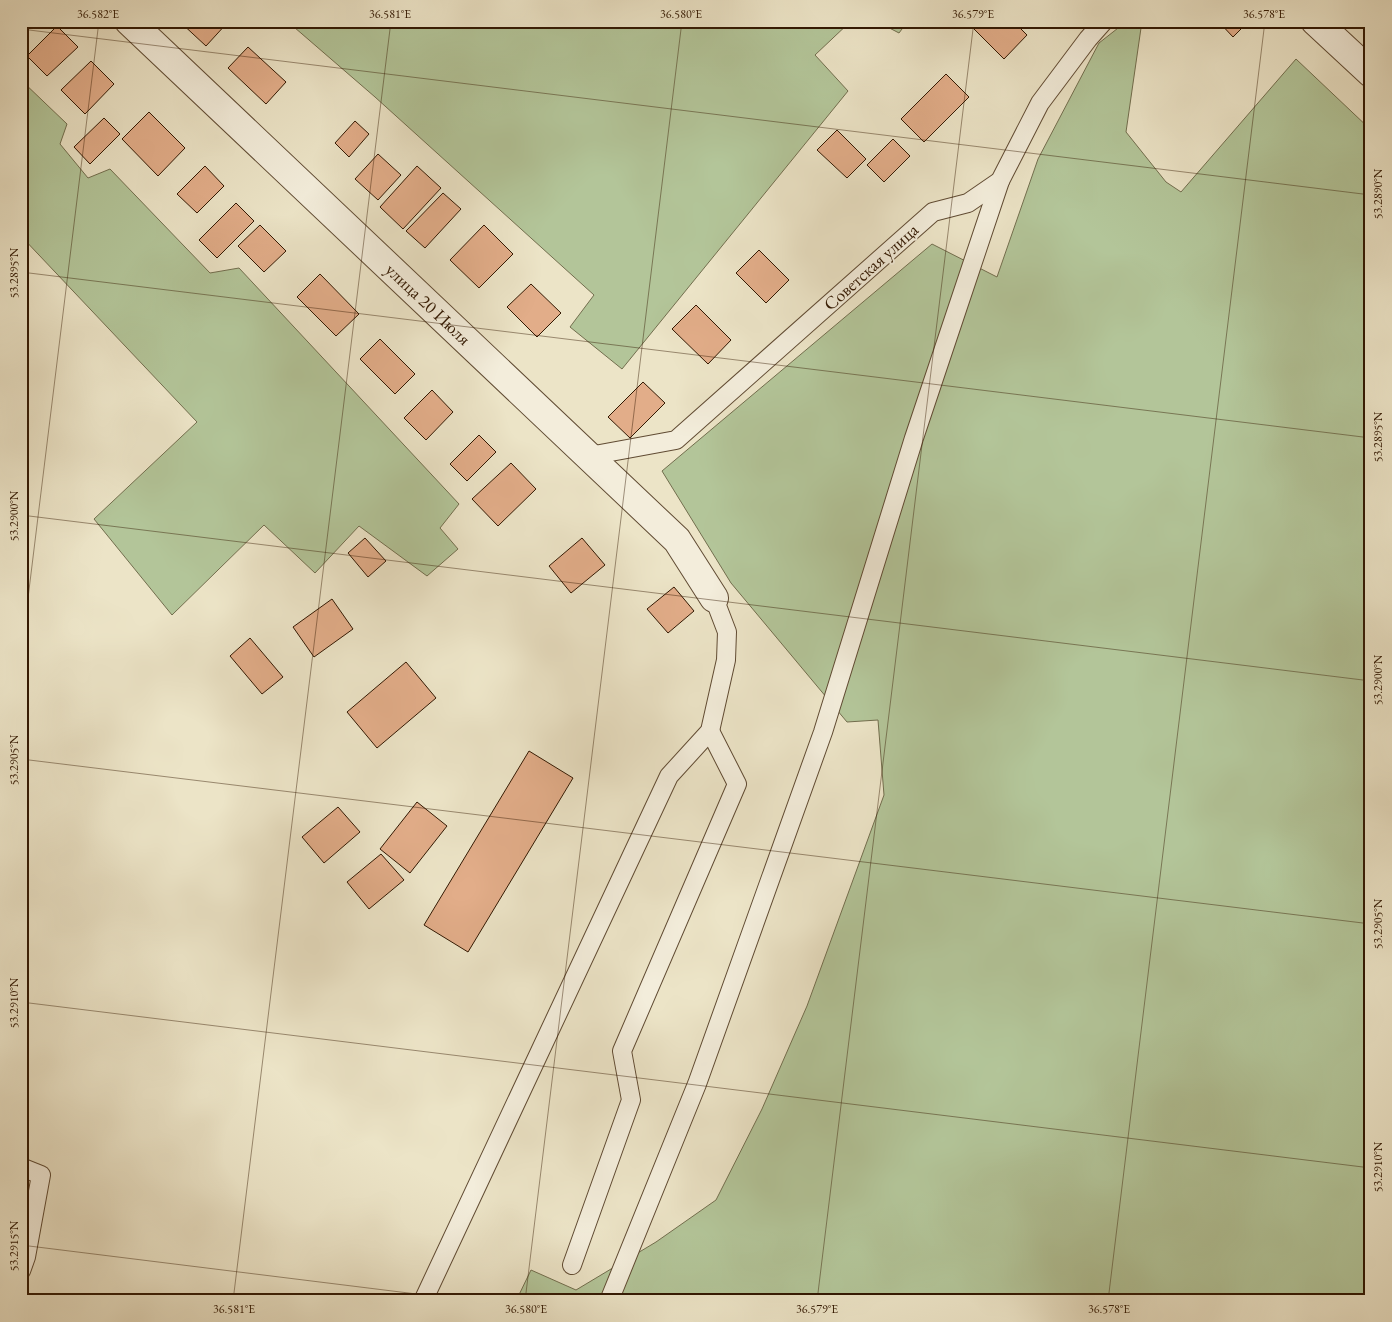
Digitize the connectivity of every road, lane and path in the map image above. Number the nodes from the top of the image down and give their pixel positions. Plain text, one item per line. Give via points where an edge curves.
1 (129, 21) edge
2 (1104, 21) edge
3 (1315, 21) edge
4 (1371, 73) edge
5 (1000, 181) junction
6 (589, 456) junction
7 (714, 598) joint
8 (710, 731) junction
9 (21, 1167) edge
10 (572, 1265) dead end
11 (21, 1271) edge
12 (423, 1301) edge
13 (609, 1301) edge

1 - 6 street, улица 20 Июля
2 - 5 lane, Советская улица via 1040,103
3 - 4 street
5 - 6 lane, Советская улица via 968,203 933,212 676,440
5 - 13 lane via 914,438 824,732 697,1084
6 - 7 street, улица 20 Июля via 677,540
7 - 8 lane via 727,632 726,660
8 - 10 lane via 737,784 622,1051 631,1100
8 - 12 lane via 669,776
9 - 11 lane via 41,1175

